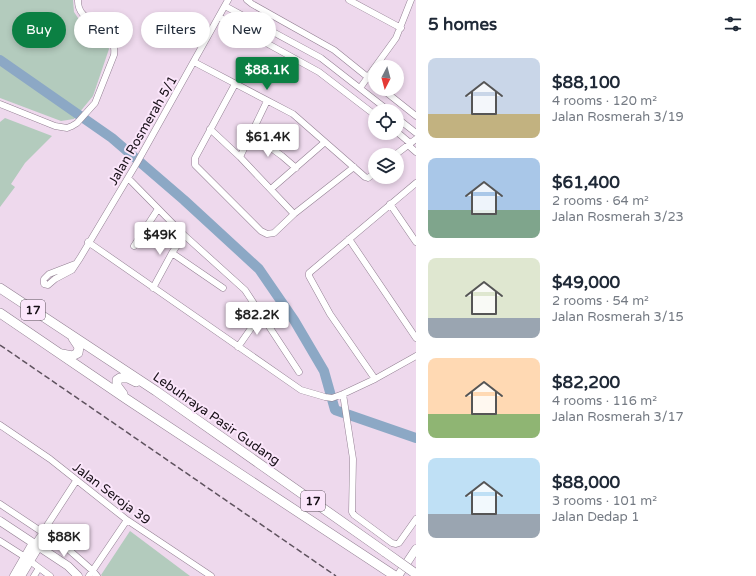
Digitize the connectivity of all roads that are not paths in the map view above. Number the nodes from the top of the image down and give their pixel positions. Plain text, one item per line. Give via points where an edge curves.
1 (78, 0) edge
2 (228, 0) edge
3 (411, 0) edge
4 (353, 1) edge
5 (250, 2) edge
6 (225, 6) junction
7 (222, 12) edge
8 (218, 19) edge
9 (401, 28) junction
10 (275, 48) edge
11 (380, 60) edge
12 (194, 62) junction
13 (368, 77) joint
14 (235, 84) junction
15 (360, 88) junction
16 (391, 96) edge
17 (267, 101) junction
18 (0, 104) edge
19 (380, 104) edge
20 (368, 110) edge
21 (416, 116) edge
22 (404, 124) edge
23 (210, 129) junction
24 (416, 133) edge
25 (252, 134) junction
26 (404, 139) edge
27 (416, 139) edge
28 (325, 142) junction
29 (409, 144) junction
30 (404, 148) edge
31 (416, 152) edge
32 (240, 157) junction
33 (354, 167) junction
34 (296, 168) junction
35 (128, 178) junction
36 (368, 178) edge
37 (416, 183) edge
38 (271, 189) junction
39 (390, 204) junction
40 (158, 209) junction
41 (294, 214) junction
42 (184, 235) junction
43 (349, 239) junction
44 (88, 242) junction
45 (416, 242) edge
46 (134, 246) dead end
47 (172, 253) junction
48 (75, 264) junction
49 (0, 288) edge
50 (153, 288) junction
51 (223, 288) dead end
52 (0, 313) edge
53 (261, 314) junction
54 (67, 331) junction
55 (416, 338) edge
56 (238, 347) junction
57 (58, 354) junction
58 (415, 359) edge
59 (299, 372) dead end
60 (374, 379) junction
61 (156, 391) junction
62 (343, 394) junction
63 (128, 400) junction
64 (0, 424) edge
65 (76, 481) junction
66 (0, 504) edge
67 (416, 518) edge
68 (127, 520) junction
69 (0, 522) edge
70 (43, 532) junction
71 (0, 541) edge
72 (36, 544) junction
73 (416, 549) edge
74 (27, 559) junction
75 (39, 568) junction
76 (93, 574) edge
77 (416, 574) edge
78 (209, 575) edge
79 (14, 576) edge
80 (21, 576) edge
81 (34, 576) edge
82 (50, 576) edge
83 (78, 576) edge
84 (396, 576) edge

1 - 18 street via 82,13 110,34 114,40 114,55 95,103 77,123 67,128 61,128
2 - 6 street, Jalan Rosmerah 5/1
3 - 9 street
4 - 9 street
5 - 13 street via 334,50
6 - 7 street, Jalan Rosmerah 5/1
6 - 15 street via 321,58
8 - 12 street, Jalan Rosmerah 5/1
9 - 11 street
10 - 20 street via 319,72
12 - 14 street
12 - 35 street, Jalan Rosmerah 5/1
13 - 15 street
14 - 17 street
14 - 23 street
15 - 19 street
16 - 21 street
17 - 25 street
17 - 28 street via 293,114
22 - 24 street
23 - 32 street
23 - 41 street via 195,158 194,162 199,171 263,233 274,233
25 - 32 street
25 - 34 street
26 - 29 street
27 - 29 street
28 - 33 street
28 - 34 street
29 - 30 street
29 - 31 street
32 - 38 street
33 - 36 street
33 - 41 street
34 - 38 street
35 - 40 street
35 - 44 street, Jalan Rosmerah 5/1
37 - 39 street
38 - 41 street
39 - 43 street
39 - 45 street
40 - 42 street
40 - 46 street
42 - 47 street
42 - 53 street via 245,290
43 - 55 street
43 - 60 street via 308,276
44 - 48 street, Jalan Rosmerah 5/1
44 - 50 street
47 - 50 street
47 - 51 street
48 - 48 street, Jalan Rosmerah 5/1 via 66,274 48,285 44,284 44,279 49,274
49 - 54 highway, Lebuhraya Pasir Gudang / 17
50 - 56 street
52 - 57 highway, 17
53 - 56 street
53 - 59 street
54 - 57 highway via 80,350 72,356
54 - 61 highway, Lebuhraya Pasir Gudang / 17
56 - 62 street via 301,390 332,398
57 - 63 highway, 17
58 - 60 street
60 - 62 street
61 - 63 highway via 128,378 120,378 117,380 117,386
61 - 77 highway, Lebuhraya Pasir Gudang / 17, bridge
62 - 67 street via 353,459 352,512 396,544
63 - 84 highway, 17
64 - 65 street, Jalan Seroja 39
65 - 68 street, Jalan Seroja 39
65 - 70 street
66 - 70 street
68 - 76 street
68 - 78 street, Jalan Seroja 39
69 - 72 main road
70 - 72 street
70 - 76 street via 69,550
71 - 74 street
72 - 74 main road
72 - 83 main road
73 - 84 main road
74 - 75 street
74 - 79 main road
74 - 80 main road
75 - 81 street
75 - 82 street

